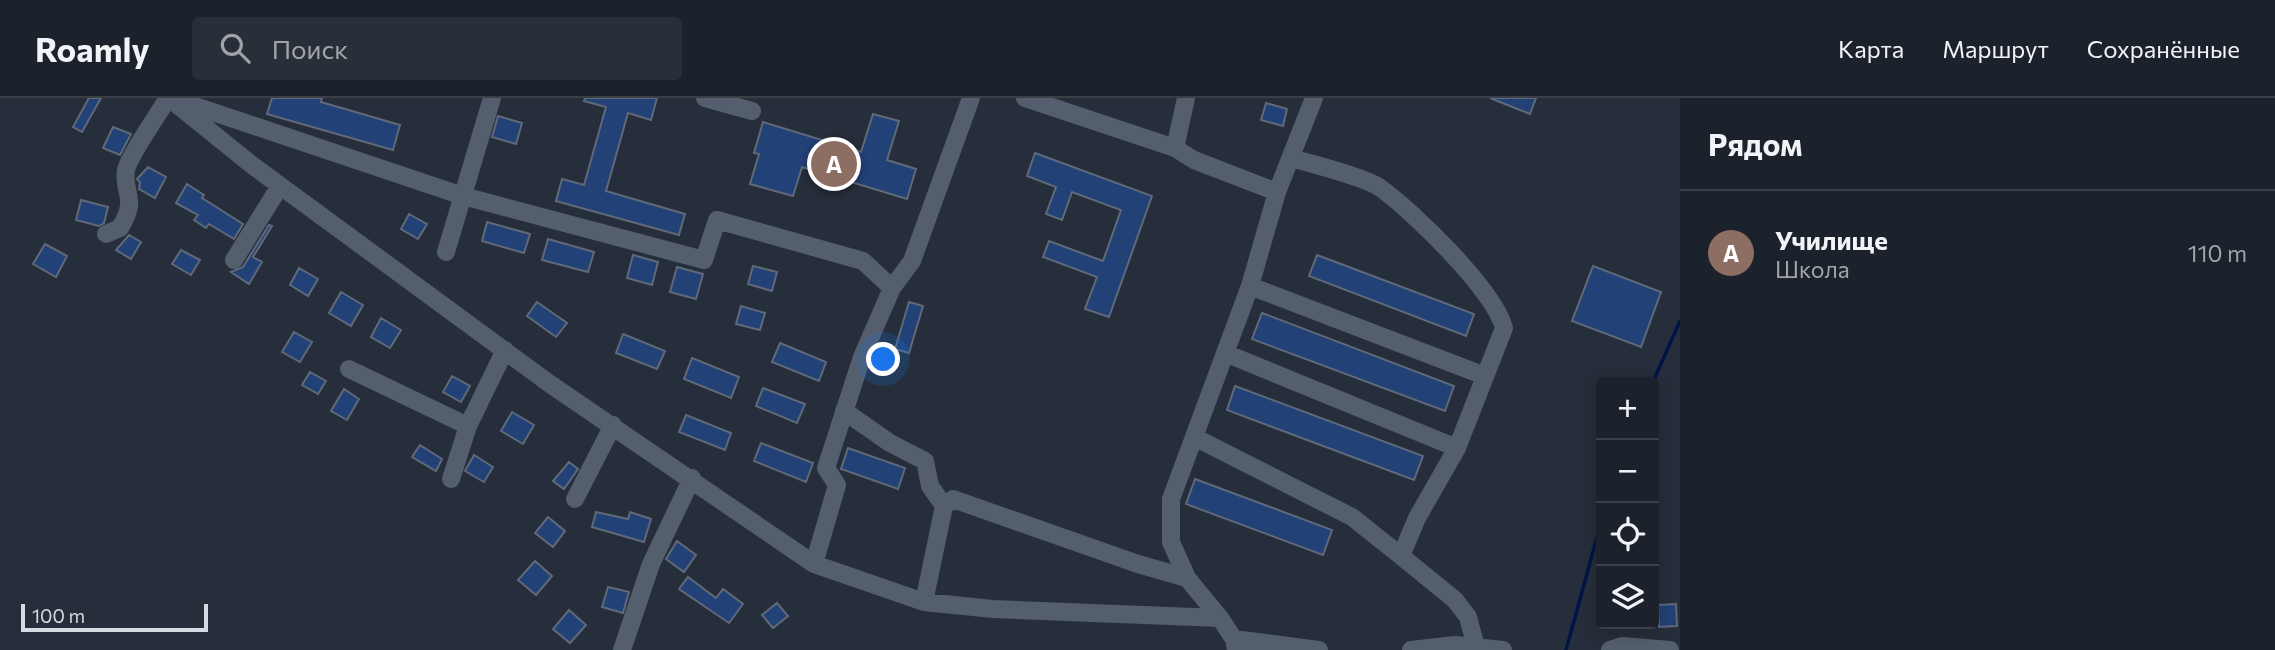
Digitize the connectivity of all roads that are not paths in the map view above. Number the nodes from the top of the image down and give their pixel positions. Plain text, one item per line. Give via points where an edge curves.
1 (169, 98) edge
2 (492, 98) edge
3 (705, 98) edge
4 (971, 98) edge
5 (1026, 98) edge
6 (1186, 98) edge
7 (1314, 98) edge
8 (752, 111) dead end
9 (1175, 148) junction
10 (1292, 158) junction
11 (280, 186) junction
12 (1277, 192) junction
13 (463, 196) junction
14 (106, 234) dead end
15 (446, 252) dead end
16 (234, 260) dead end
17 (1250, 286) junction
18 (892, 288) junction
19 (505, 350) junction
20 (1225, 353) junction
21 (349, 369) dead end
22 (1485, 376) junction
23 (844, 411) junction
24 (613, 425) junction
25 (468, 426) junction
26 (1196, 438) junction
27 (1457, 448) junction
28 (451, 478) dead end
29 (692, 478) junction
30 (575, 499) dead end
31 (944, 506) junction
32 (1401, 556) junction
33 (814, 564) junction
34 (1187, 578) junction
35 (924, 602) junction
36 (1220, 618) junction
37 (1235, 644) edge
38 (1487, 649) edge
39 (622, 650) edge
40 (1319, 650) edge
41 (1411, 650) edge
42 (1611, 650) edge
43 (1670, 650) edge

1 - 11 street
1 - 13 street
1 - 14 street via 126,170 131,198 128,215 120,228
2 - 13 street
3 - 8 street
4 - 18 street via 912,261
5 - 9 street
6 - 9 street
7 - 10 street
9 - 12 street
10 - 12 street
10 - 22 street via 1378,186 1462,264 1500,312 1504,328
11 - 16 street
11 - 19 street
12 - 17 street
13 - 15 street
13 - 18 street via 704,260 717,220 863,261
17 - 20 street
17 - 22 street
18 - 23 street
19 - 24 street
19 - 25 street
20 - 26 street
20 - 27 street
21 - 25 street
22 - 27 street
23 - 31 street via 925,461 930,486
23 - 33 street via 826,468 837,485
24 - 29 street
24 - 30 street
25 - 28 street
26 - 32 street via 1352,517
26 - 34 street via 1171,499 1171,542
27 - 32 street
29 - 33 street
29 - 39 street via 651,564
31 - 34 street via 953,499
31 - 35 street
32 - 38 street via 1455,600
33 - 35 street
34 - 36 street
35 - 36 street
36 - 37 street
37 - 40 street
38 - 41 street via 1455,645
42 - 43 street via 1622,646

